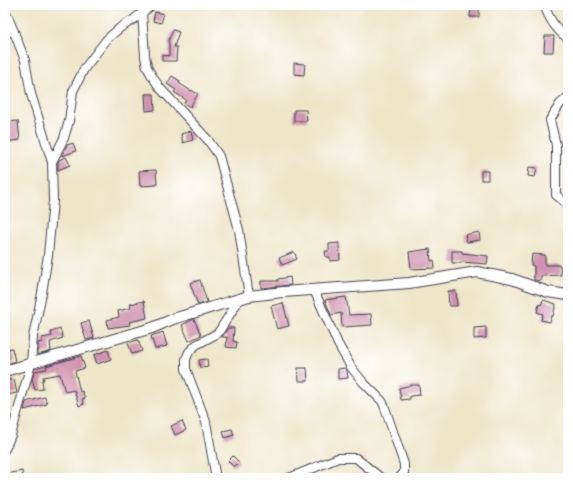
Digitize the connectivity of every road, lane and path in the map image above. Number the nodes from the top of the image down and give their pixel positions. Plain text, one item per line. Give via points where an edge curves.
1 (152, 5) edge
2 (544, 5) edge
3 (5, 9) edge
4 (142, 13) junction
5 (14, 31) junction
6 (5, 33) edge
7 (568, 38) edge
8 (568, 97) edge
9 (52, 162) junction
10 (568, 205) edge
11 (314, 290) junction
12 (568, 295) edge
13 (249, 296) junction
14 (239, 300) junction
15 (31, 364) junction
16 (5, 371) edge
17 (5, 450) edge
18 (215, 473) dead end
19 (289, 478) edge
20 (381, 478) edge
21 (399, 478) edge

1 - 4 street
2 - 7 street via 556,28
3 - 5 street
4 - 9 street via 121,26 107,39 84,68 74,91 64,138
4 - 13 street via 147,67 160,88 208,140 218,156 239,230
5 - 6 street
5 - 9 street via 25,60 31,94
8 - 10 street via 550,120 556,145 556,195
9 - 15 street via 54,201
11 - 12 street via 409,283 477,272
11 - 13 street
11 - 21 street via 351,367 384,405 404,464 404,472
13 - 14 street
14 - 15 street
14 - 18 street via 218,334 196,345 189,352 186,364 206,422
15 - 16 street
15 - 17 street
19 - 20 street via 338,458 356,458

